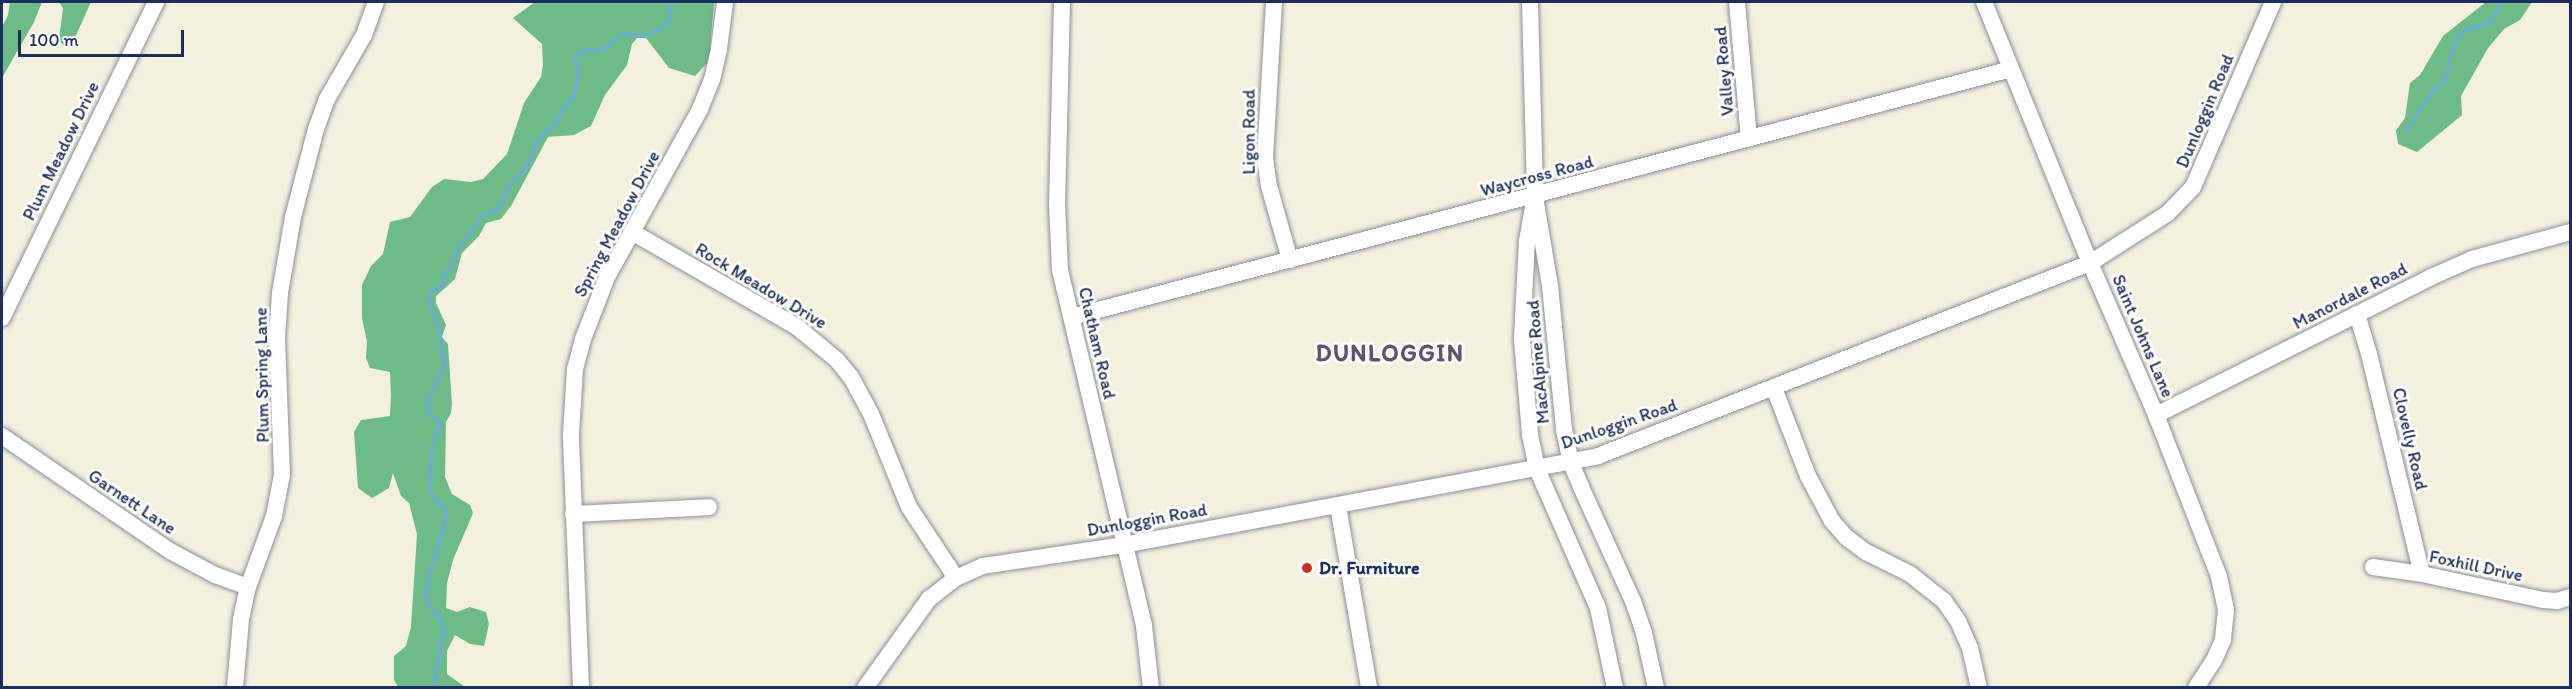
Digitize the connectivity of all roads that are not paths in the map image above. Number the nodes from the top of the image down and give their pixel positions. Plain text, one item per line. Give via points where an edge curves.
1 (156, 2) edge
2 (376, 2) edge
3 (724, 2) edge
4 (1062, 2) edge
5 (1274, 2) edge
6 (1530, 2) edge
7 (1737, 2) edge
8 (1984, 2) edge
9 (2272, 2) edge
10 (2012, 69) junction
11 (1749, 138) junction
12 (1535, 197) junction
13 (632, 232) junction
14 (2571, 232) edge
15 (1290, 260) junction
16 (2090, 262) junction
17 (2356, 314) junction
18 (1072, 317) junction
19 (2, 318) edge
20 (1774, 388) junction
21 (2156, 416) junction
22 (2, 436) edge
23 (1572, 463) junction
24 (1537, 469) junction
25 (1338, 506) junction
26 (709, 507) dead end
27 (573, 514) junction
28 (1124, 544) junction
29 (2373, 567) dead end
30 (2422, 574) junction
31 (956, 578) junction
32 (248, 587) junction
33 (2571, 597) edge
34 (234, 687) edge
35 (581, 687) edge
36 (865, 687) edge
37 (1151, 687) edge
38 (1369, 687) edge
39 (1615, 687) edge
40 (1656, 687) edge
41 (1978, 687) edge
42 (2196, 687) edge

1 - 19 street, Plum Meadow Drive
2 - 32 street, Plum Spring Lane via 364,34 318,122 293,217 277,337 282,475 274,516
3 - 13 street, Spring Meadow Drive via 712,80 700,110
4 - 18 street, Chatham Road via 1057,244
5 - 15 street, Ligon Road via 1265,158
6 - 12 street, MacAlpine Road
7 - 11 street, Valley Road
8 - 10 street, Saint Johns Lane
9 - 16 street, Dunloggin Road via 2193,187 2167,214
10 - 11 street, Waycross Road
10 - 16 street, Saint Johns Lane
11 - 12 street, Waycross Road
12 - 15 street, Waycross Road
12 - 23 street, MacAlpine Road via 1550,286 1564,430
12 - 24 street, MacAlpine Road via 1527,240 1522,339 1530,435
13 - 27 street, Spring Meadow Drive via 603,288 575,369 571,431
13 - 31 street, Rock Meadow Drive via 797,327 837,360 871,414 909,507
14 - 17 street, Manordale Road via 2472,259
15 - 18 street, Waycross Road
16 - 20 street, Dunloggin Road
16 - 21 street, Saint Johns Lane
17 - 21 street, Manordale Road
17 - 30 street, Clovelly Road
18 - 28 street, Chatham Road
20 - 23 street, Dunloggin Road
20 - 41 street via 1808,476 1832,521 1845,537 1910,574 1944,601 1970,648
21 - 42 street, Saint Johns Lane via 2211,555 2224,600 2223,640
22 - 32 street, Garnett Lane via 170,551
23 - 24 street, Dunloggin Road
23 - 40 street, MacAlpine Road via 1633,601
24 - 25 street, Dunloggin Road
24 - 39 street, MacAlpine Road via 1591,586
25 - 28 street, Dunloggin Road
25 - 38 street
26 - 27 street
27 - 35 street, Spring Meadow Drive
28 - 31 street, Dunloggin Road via 998,563
28 - 37 street, Chatham Road via 1149,650
29 - 30 street, Foxhill Drive
30 - 33 street, Foxhill Drive via 2543,600
31 - 36 street, Dunloggin Road via 929,599
32 - 34 street, Plum Spring Lane

